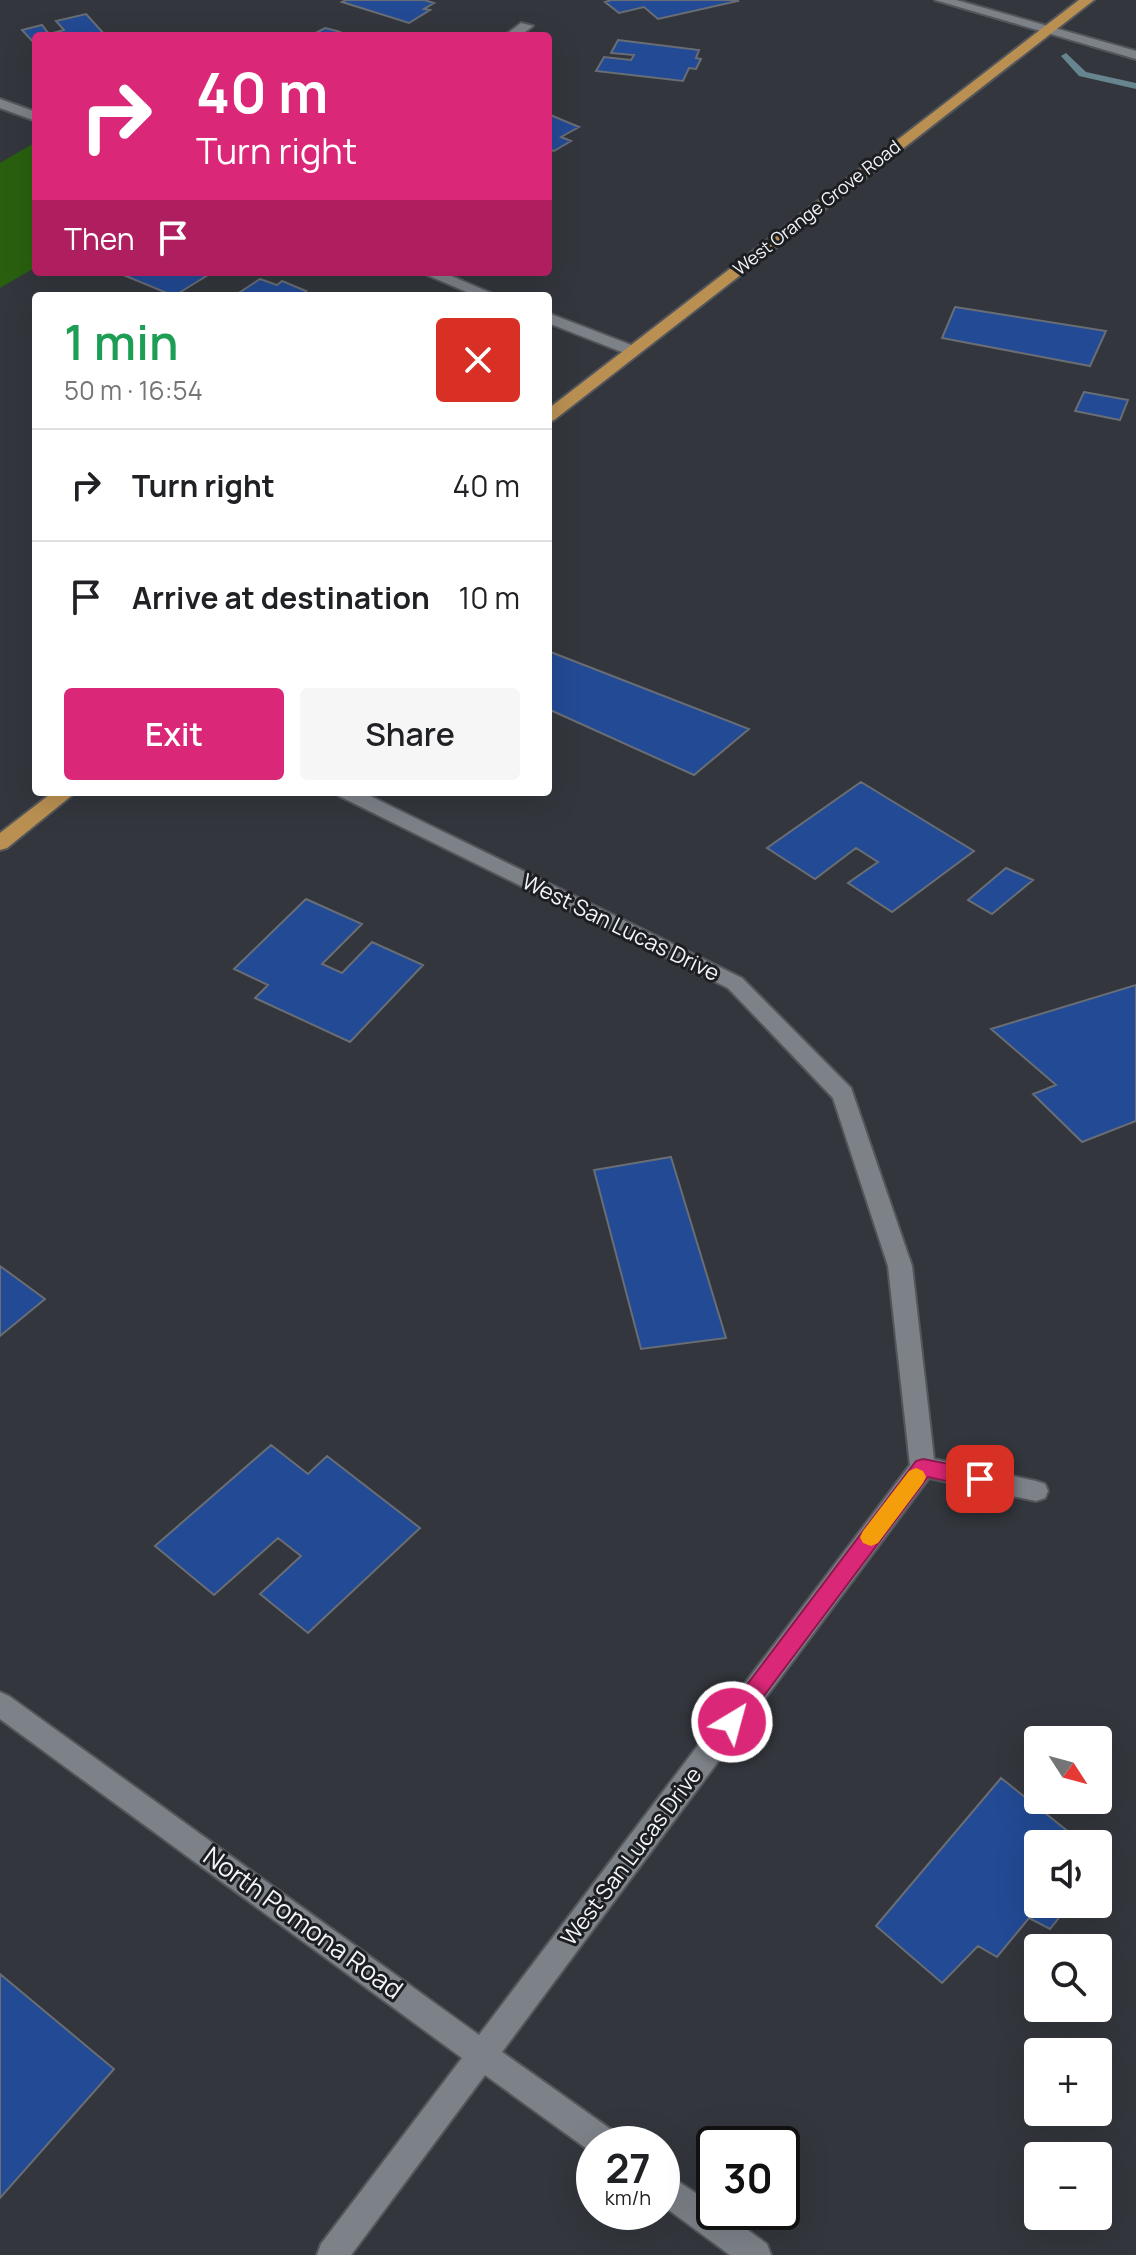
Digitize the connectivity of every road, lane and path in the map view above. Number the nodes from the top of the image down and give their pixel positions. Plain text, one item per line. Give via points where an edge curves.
1 (942, 0) edge
2 (1087, 0) edge
3 (526, 26) dead end
4 (1046, 30) junction
5 (517, 32) edge
6 (1136, 55) edge
7 (0, 103) edge
8 (32, 115) edge
9 (438, 276) edge
10 (480, 292) edge
11 (552, 320) edge
12 (633, 351) junction
13 (552, 414) edge
14 (61, 796) edge
15 (354, 796) edge
16 (0, 843) edge
17 (923, 1467) junction
18 (1036, 1491) dead end
19 (0, 1704) edge
20 (483, 2054) junction
21 (581, 2126) edge
22 (680, 2199) edge
23 (332, 2255) edge
24 (756, 2255) edge

1 - 4 street
2 - 4 main road, West Orange Grove Road
3 - 5 street
4 - 6 street
4 - 12 main road, West Orange Grove Road
7 - 8 street
9 - 10 street
11 - 12 street
12 - 13 main road, West Orange Grove Road
14 - 16 main road
15 - 17 street, West San Lucas Drive via 735,983 843,1094 900,1266
17 - 18 street
17 - 20 street, West San Lucas Drive
19 - 20 street, North Pomona Road
20 - 21 street, North Pomona Road
20 - 23 street, West San Lucas Drive
22 - 24 street

